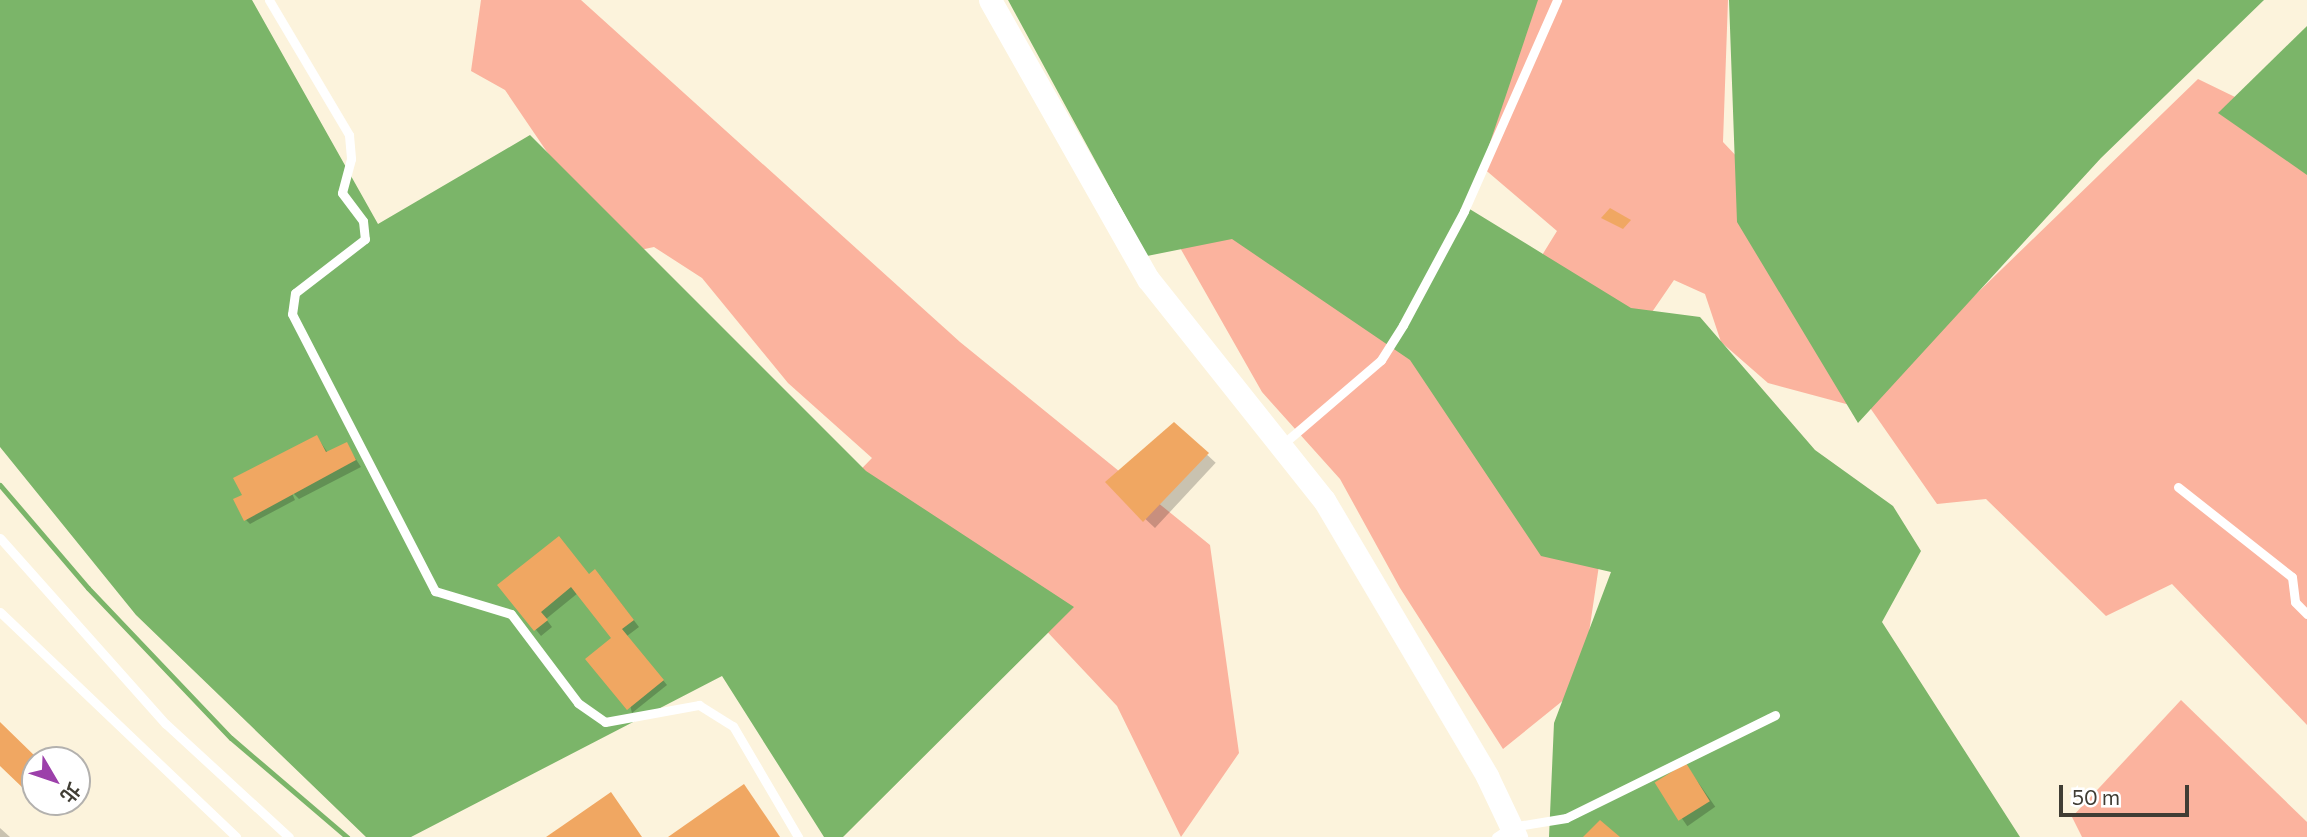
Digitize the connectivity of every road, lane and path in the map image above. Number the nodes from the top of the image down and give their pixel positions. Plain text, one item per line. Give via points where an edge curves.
1 (269, 0) edge
2 (990, 0) edge
3 (1557, 0) edge
4 (1283, 444) junction
5 (2178, 487) dead end
6 (0, 538) edge
7 (0, 612) edge
8 (2307, 614) edge
9 (1775, 715) dead end
10 (1508, 834) edge
11 (236, 837) edge
12 (289, 837) edge
13 (798, 837) edge

1 - 13 lane via 349,135 351,159 342,193 363,221 365,239 295,293 292,314 435,590 511,614 578,703 605,722 699,705 733,726
2 - 4 street via 1148,279
3 - 4 lane via 1464,211 1381,360
4 - 10 street via 1346,536 1488,776
5 - 8 lane via 2292,577 2295,602
6 - 12 lane via 166,724
7 - 11 lane
9 - 10 lane via 1566,818

